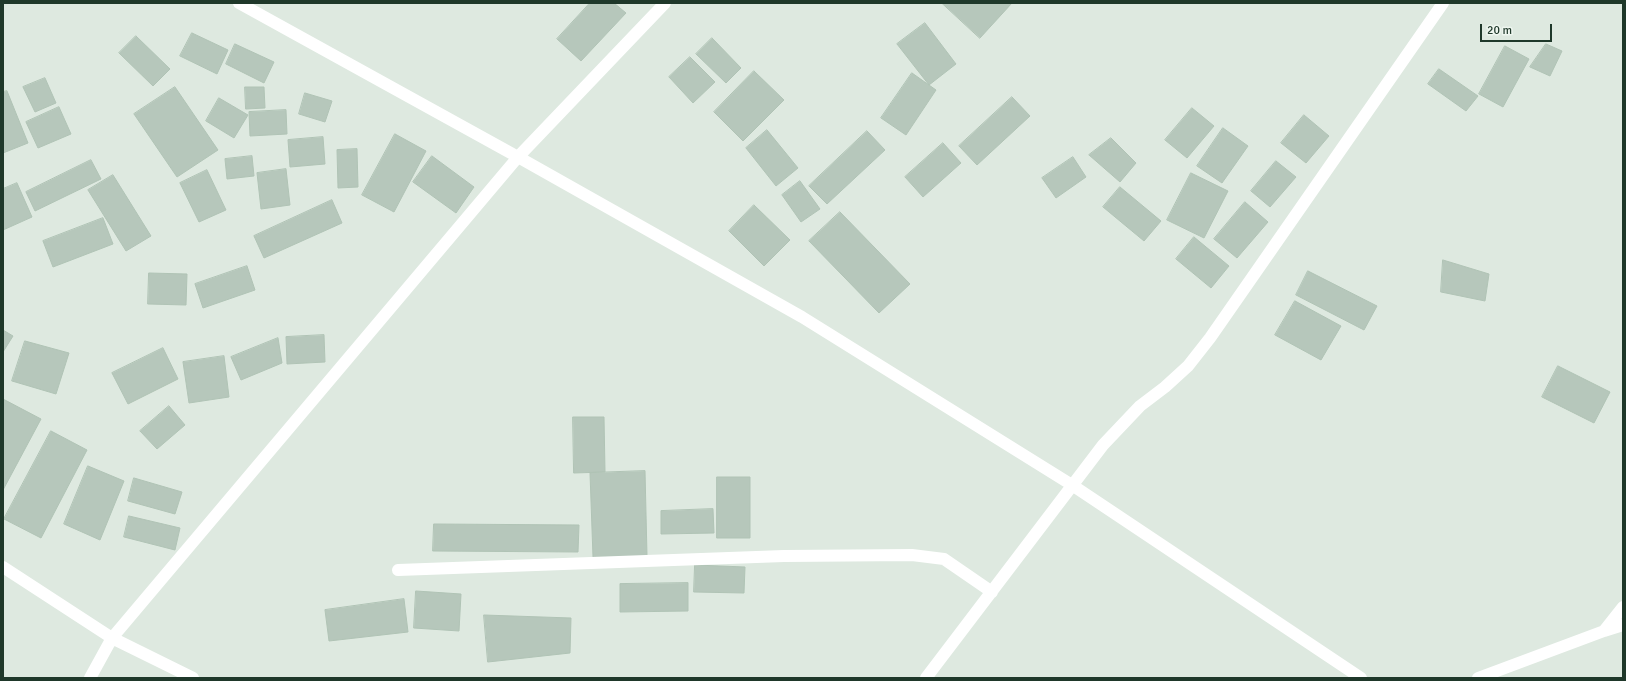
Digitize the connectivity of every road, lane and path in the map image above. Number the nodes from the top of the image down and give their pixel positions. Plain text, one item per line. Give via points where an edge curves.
1 (239, 3) edge
2 (665, 3) edge
3 (1443, 3) edge
4 (518, 158) junction
5 (1072, 485) junction
6 (3, 568) edge
7 (398, 570) dead end
8 (992, 592) junction
9 (1623, 607) edge
10 (1623, 625) edge
11 (1604, 631) junction
12 (112, 638) junction
13 (90, 678) edge
14 (193, 678) edge
15 (926, 678) edge
16 (1362, 678) edge
17 (1478, 678) edge

1 - 4 street
2 - 4 street
3 - 5 street via 1210,338 1188,366 1140,406 1103,445
4 - 5 street via 802,318
4 - 12 street
5 - 8 street
5 - 16 street
6 - 12 street
7 - 8 street via 784,556 912,555 944,559
8 - 15 street
9 - 11 street
10 - 11 street
11 - 17 street
12 - 13 street
12 - 14 street

